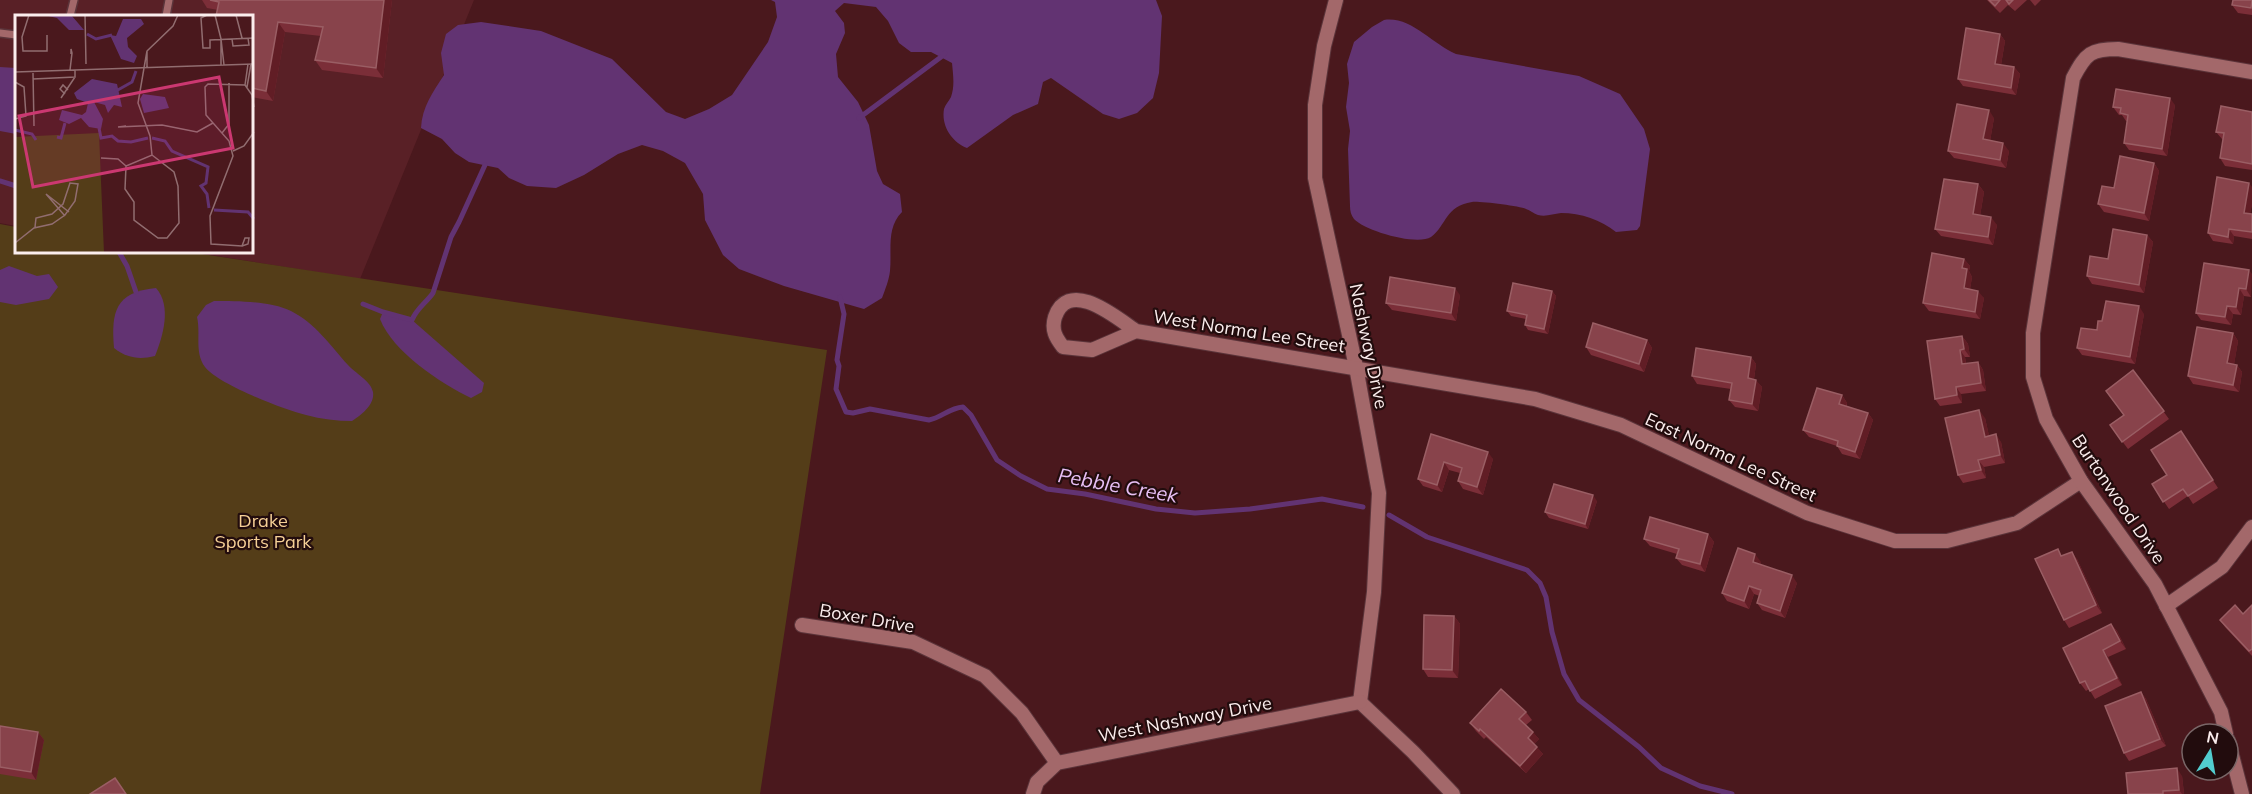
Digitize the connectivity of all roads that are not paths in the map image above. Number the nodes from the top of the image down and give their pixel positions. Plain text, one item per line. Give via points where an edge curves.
1 (74, 0) edge
2 (169, 0) edge
3 (1336, 0) edge
4 (70, 15) edge
5 (166, 15) edge
6 (0, 33) edge
7 (15, 35) edge
8 (2252, 72) edge
9 (1136, 331) junction
10 (1356, 367) junction
11 (2081, 481) junction
12 (2252, 527) edge
13 (2166, 606) junction
14 (802, 625) dead end
15 (1360, 702) junction
16 (2223, 722) edge
17 (1057, 763) junction
18 (1033, 794) edge
19 (1454, 794) edge

1 - 4 lane
2 - 5 lane
3 - 10 street, Nashway Drive via 1315,105 1315,178
6 - 7 lane
8 - 11 street, Burtonwood Drive via 2099,49 2082,60 2073,78 2033,333 2033,377 2046,418
9 - 9 street, West Norma Lee Street via 1082,300 1070,301 1058,311 1053,323 1055,336 1063,347 1092,350
9 - 10 street, West Norma Lee Street
10 - 11 street, East Norma Lee Street via 1534,399 1621,424 1807,513 1895,541 1947,541 2017,523
10 - 15 street, Nashway Drive via 1379,493 1374,592
11 - 13 street, Burtonwood Drive via 2155,584
12 - 13 street via 2222,567
13 - 16 street, Burtonwood Drive
14 - 17 street, Boxer Drive via 913,642 985,675 1022,713
15 - 17 street, West Nashway Drive
15 - 19 street
17 - 18 street via 1037,782

